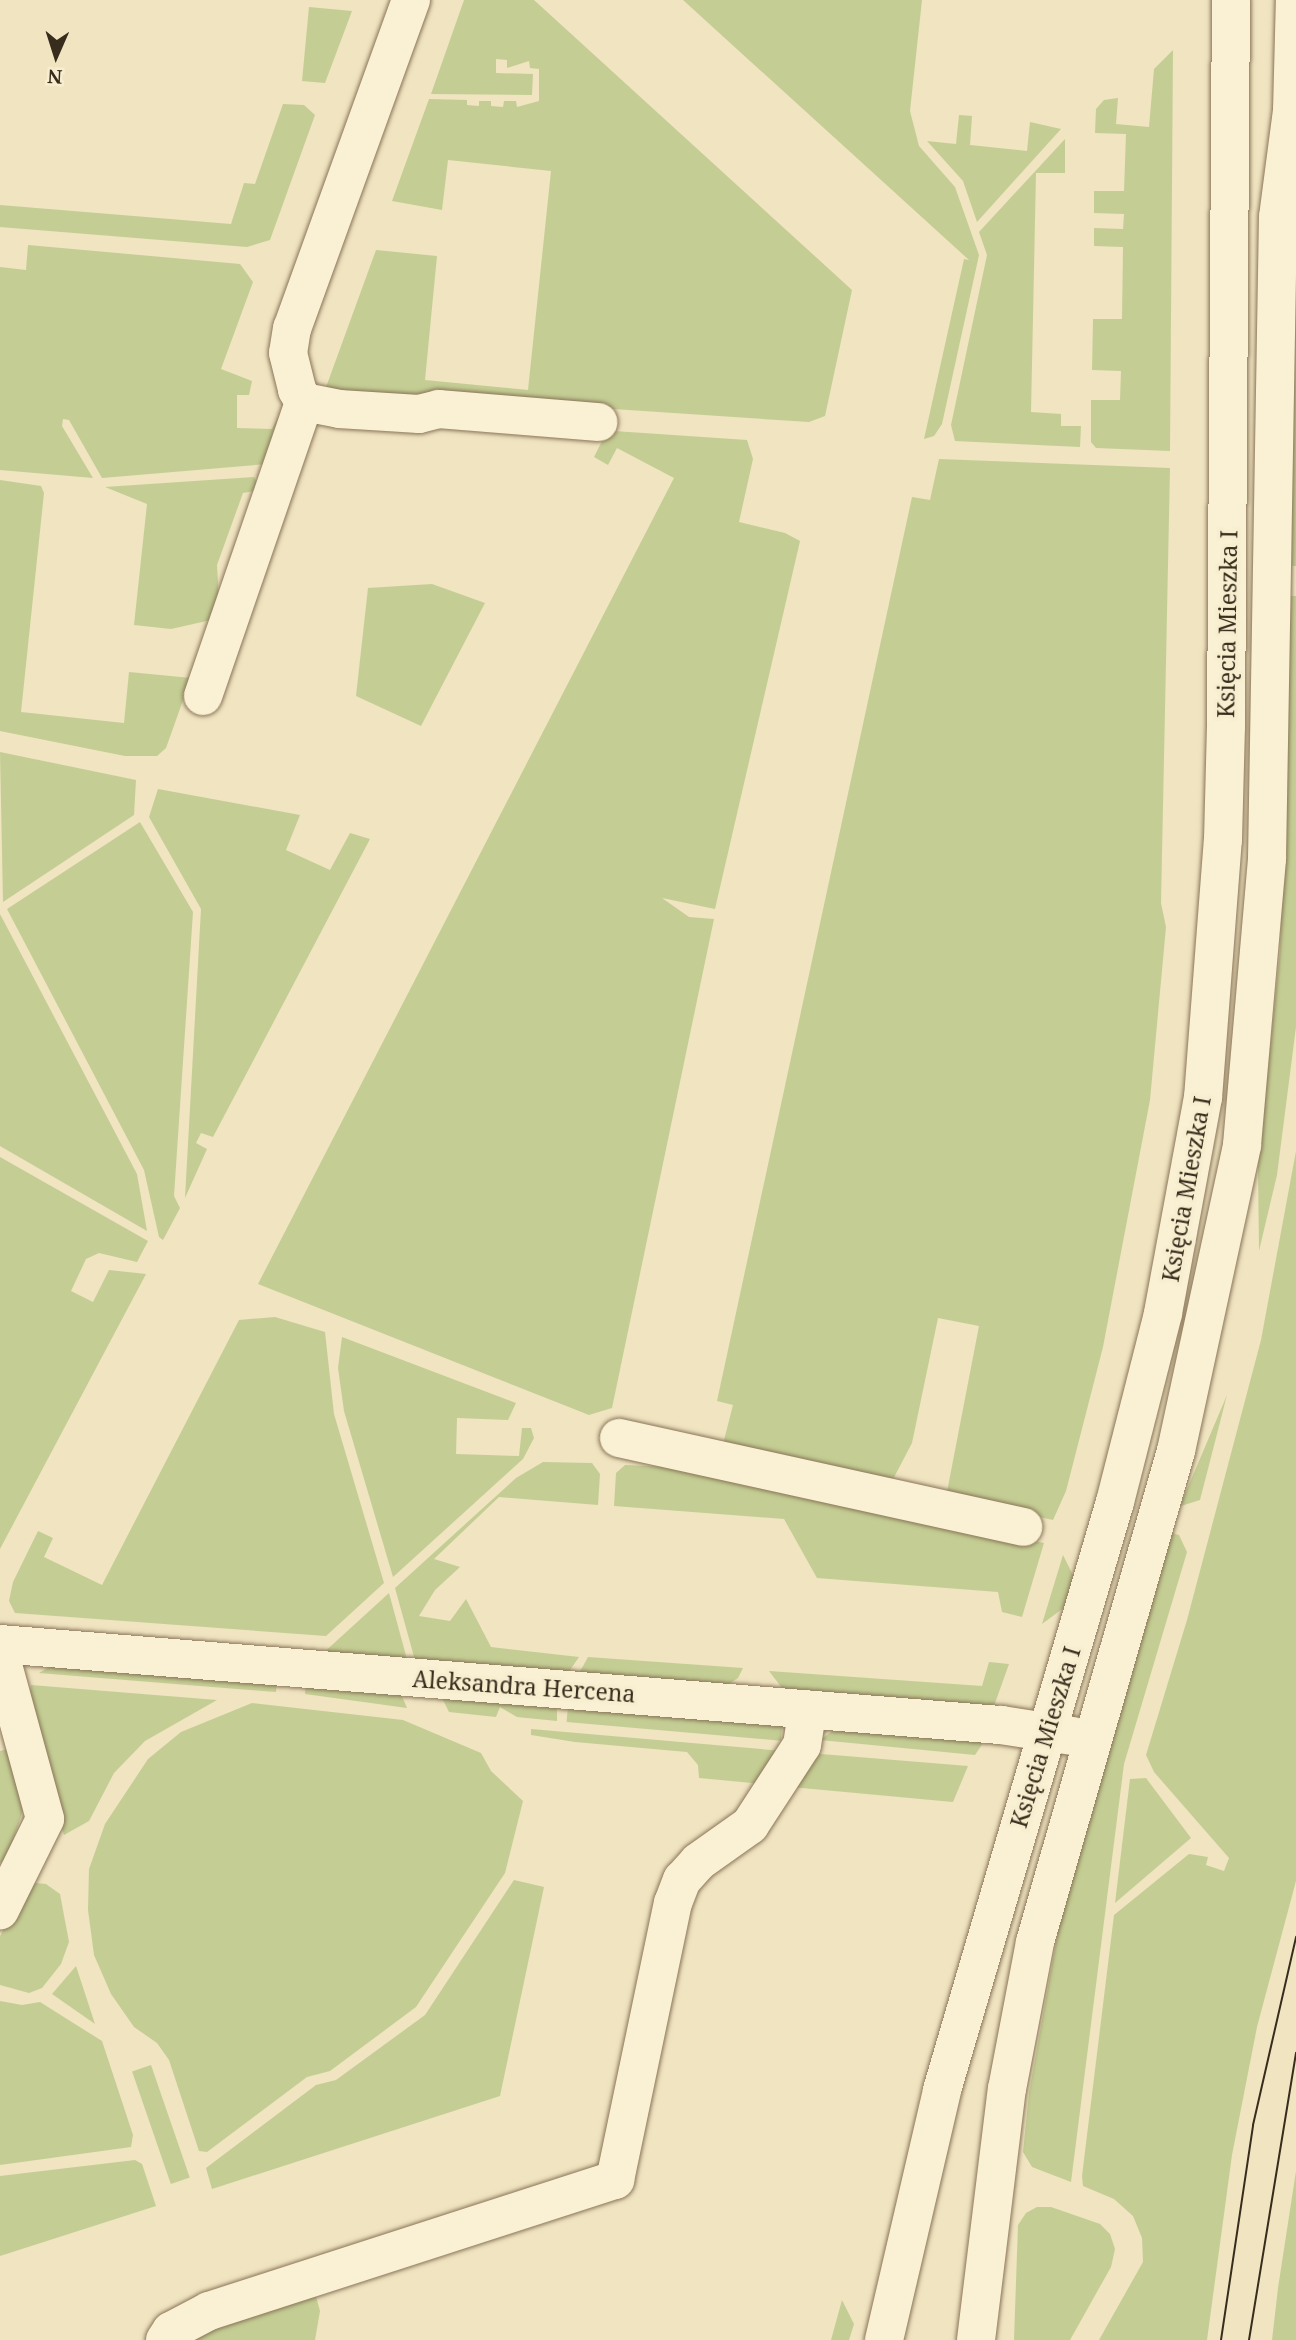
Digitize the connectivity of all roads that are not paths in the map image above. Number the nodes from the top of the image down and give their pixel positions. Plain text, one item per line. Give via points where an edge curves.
1 (411, 0) edge
2 (1231, 0) edge
3 (1295, 0) edge
4 (304, 402) junction
5 (598, 422) dead end
6 (203, 696) dead end
7 (619, 1438) dead end
8 (1023, 1527) dead end
9 (0, 1644) edge
10 (0, 1654) edge
11 (808, 1709) junction
12 (1047, 1732) junction
13 (1092, 1738) junction
14 (0, 1910) edge
15 (165, 2340) edge
16 (884, 2340) edge
17 (976, 2340) edge

1 - 4 street via 292,328 291,375
2 - 12 street, Księcia Mieszka I via 1226,727 1223,840 1203,1098 1163,1313 1115,1502
3 - 13 street, Księcia Mieszka I via 1292,111 1278,217 1268,845 1247,1107 1198,1361 1159,1514
4 - 5 street via 339,409 419,414 439,409
4 - 6 street
7 - 8 street
9 - 11 street, Aleksandra Hercena
10 - 14 street via 45,1819
11 - 12 street, Aleksandra Hercena
11 - 15 street via 802,1745 750,1825 698,1862 682,1880 673,1903 615,2180 209,2311 170,2331
12 - 13 street, Aleksandra Hercena
12 - 16 street, Księcia Mieszka I via 939,2102
13 - 17 street, Księcia Mieszka I via 1019,2012

